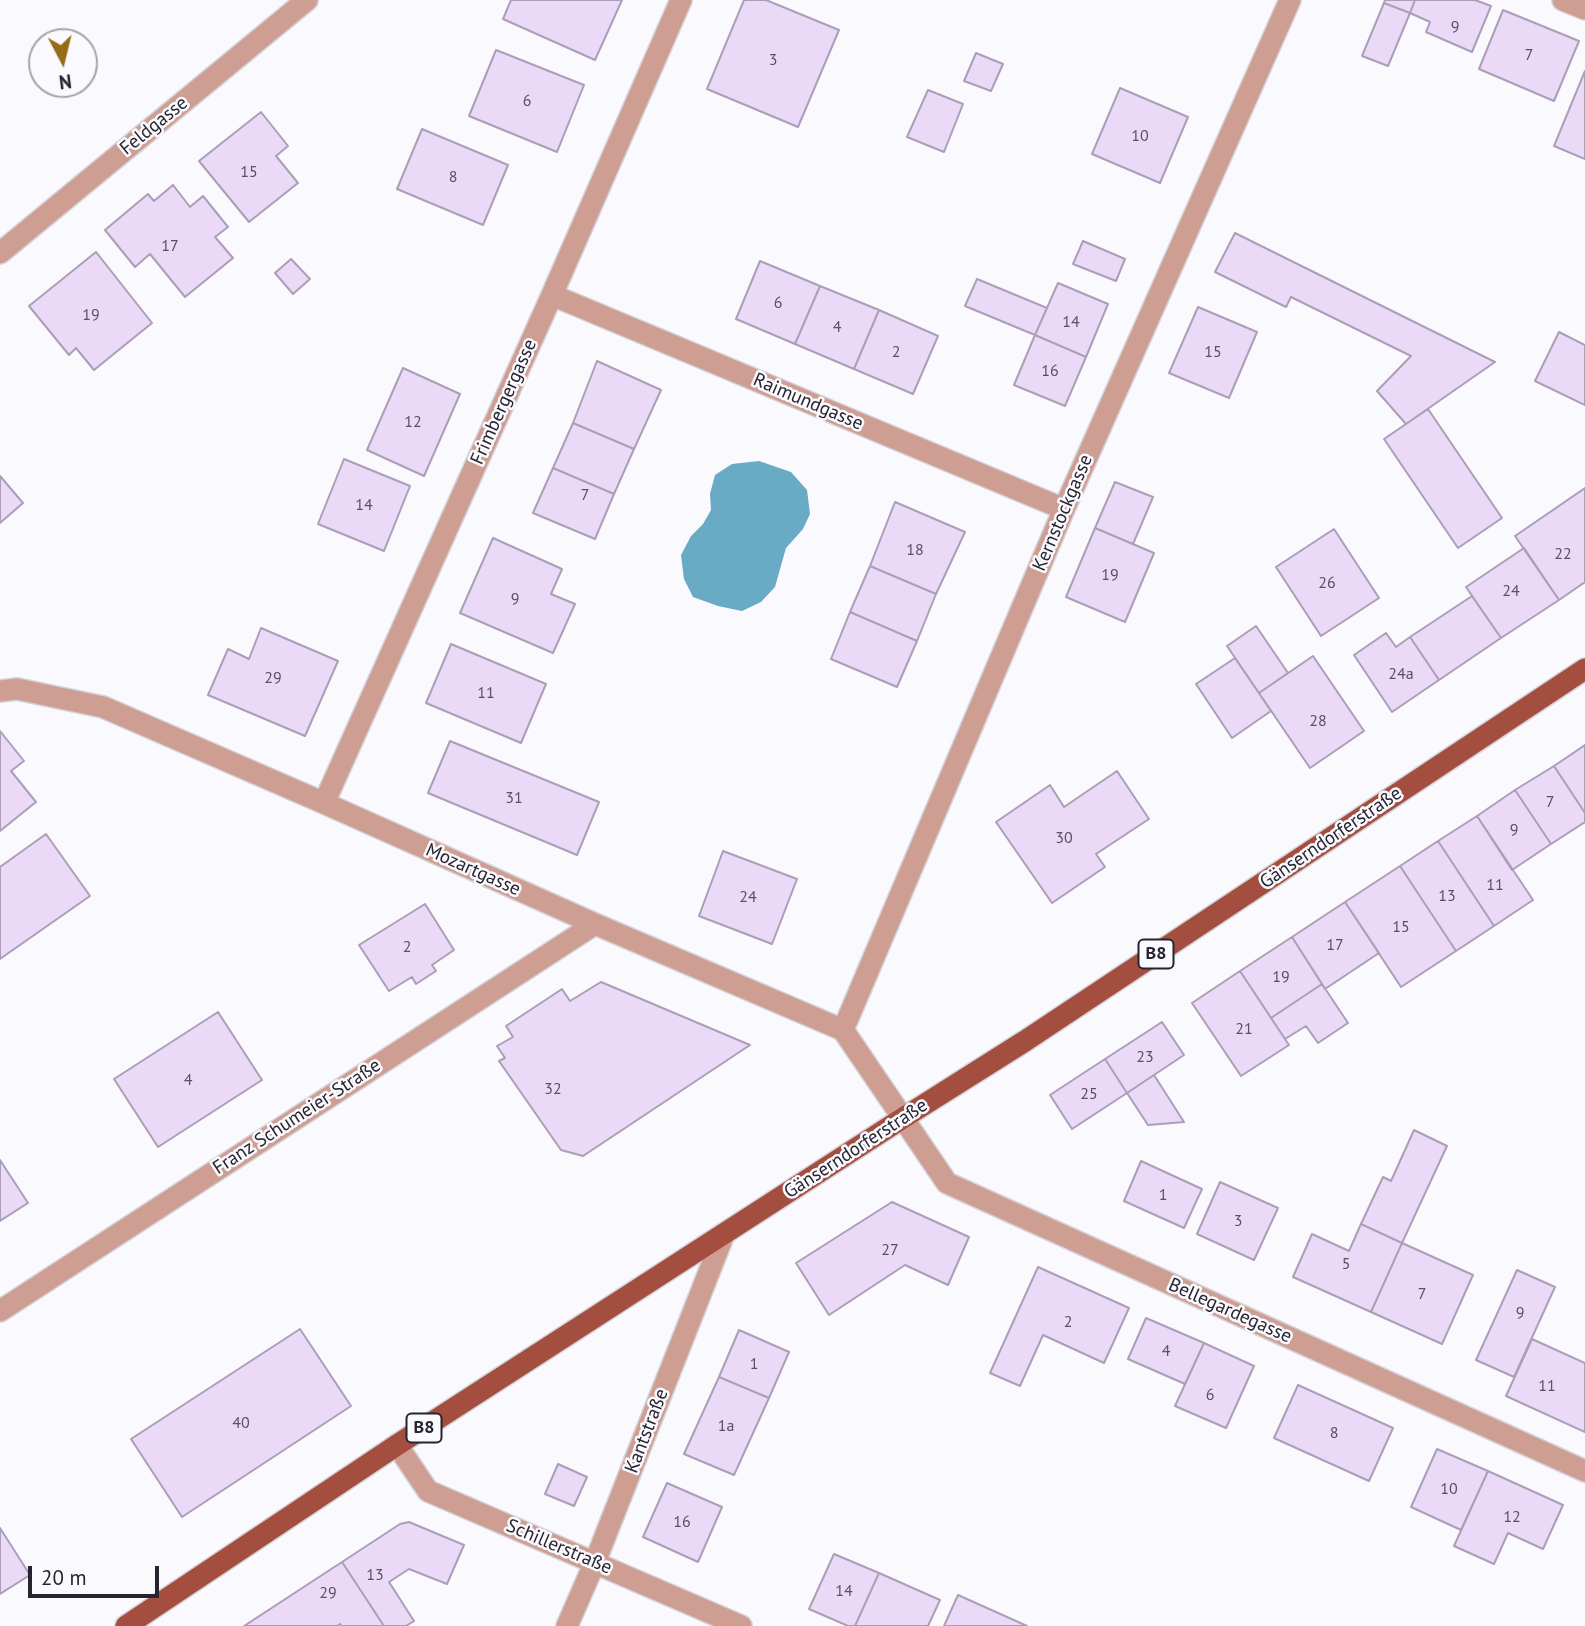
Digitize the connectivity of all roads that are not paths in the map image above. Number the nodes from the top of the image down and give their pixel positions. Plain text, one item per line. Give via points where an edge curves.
1 (307, 0) edge
2 (681, 0) edge
3 (1290, 0) edge
4 (1563, 0) edge
5 (1585, 9) edge
6 (0, 253) edge
7 (552, 295) junction
8 (1064, 509) junction
9 (1585, 669) edge
10 (0, 691) edge
11 (324, 803) junction
12 (595, 924) junction
13 (843, 1030) junction
14 (903, 1118) junction
15 (724, 1234) junction
16 (0, 1311) edge
17 (397, 1445) junction
18 (1585, 1471) edge
19 (595, 1563) junction
20 (126, 1626) edge
21 (567, 1626) edge
22 (741, 1626) edge

1 - 6 street, Feldgasse
2 - 7 street, Frimbergergasse
3 - 8 street, Kernstockgasse
4 - 5 street
7 - 8 street, Raimundgasse
7 - 11 street, Frimbergergasse
8 - 13 street, Kernstockgasse
9 - 14 main road, Gänserndorferstraße / B8
10 - 11 street, Mozartgasse via 17,689 103,707
11 - 12 street, Mozartgasse
12 - 13 street, Mozartgasse
12 - 16 street, Franz Schumeier-Straße
13 - 14 street
14 - 15 main road, Gänserndorferstraße / B8
14 - 18 street, Bellegardegasse via 947,1183
15 - 17 main road, Gänserndorferstraße / B8
15 - 19 street, Kantstraße
17 - 19 street, Schillerstraße via 428,1491
17 - 20 main road, Gänserndorferstraße / B8
19 - 21 street, Kantstraße
19 - 22 street, Schillerstraße

